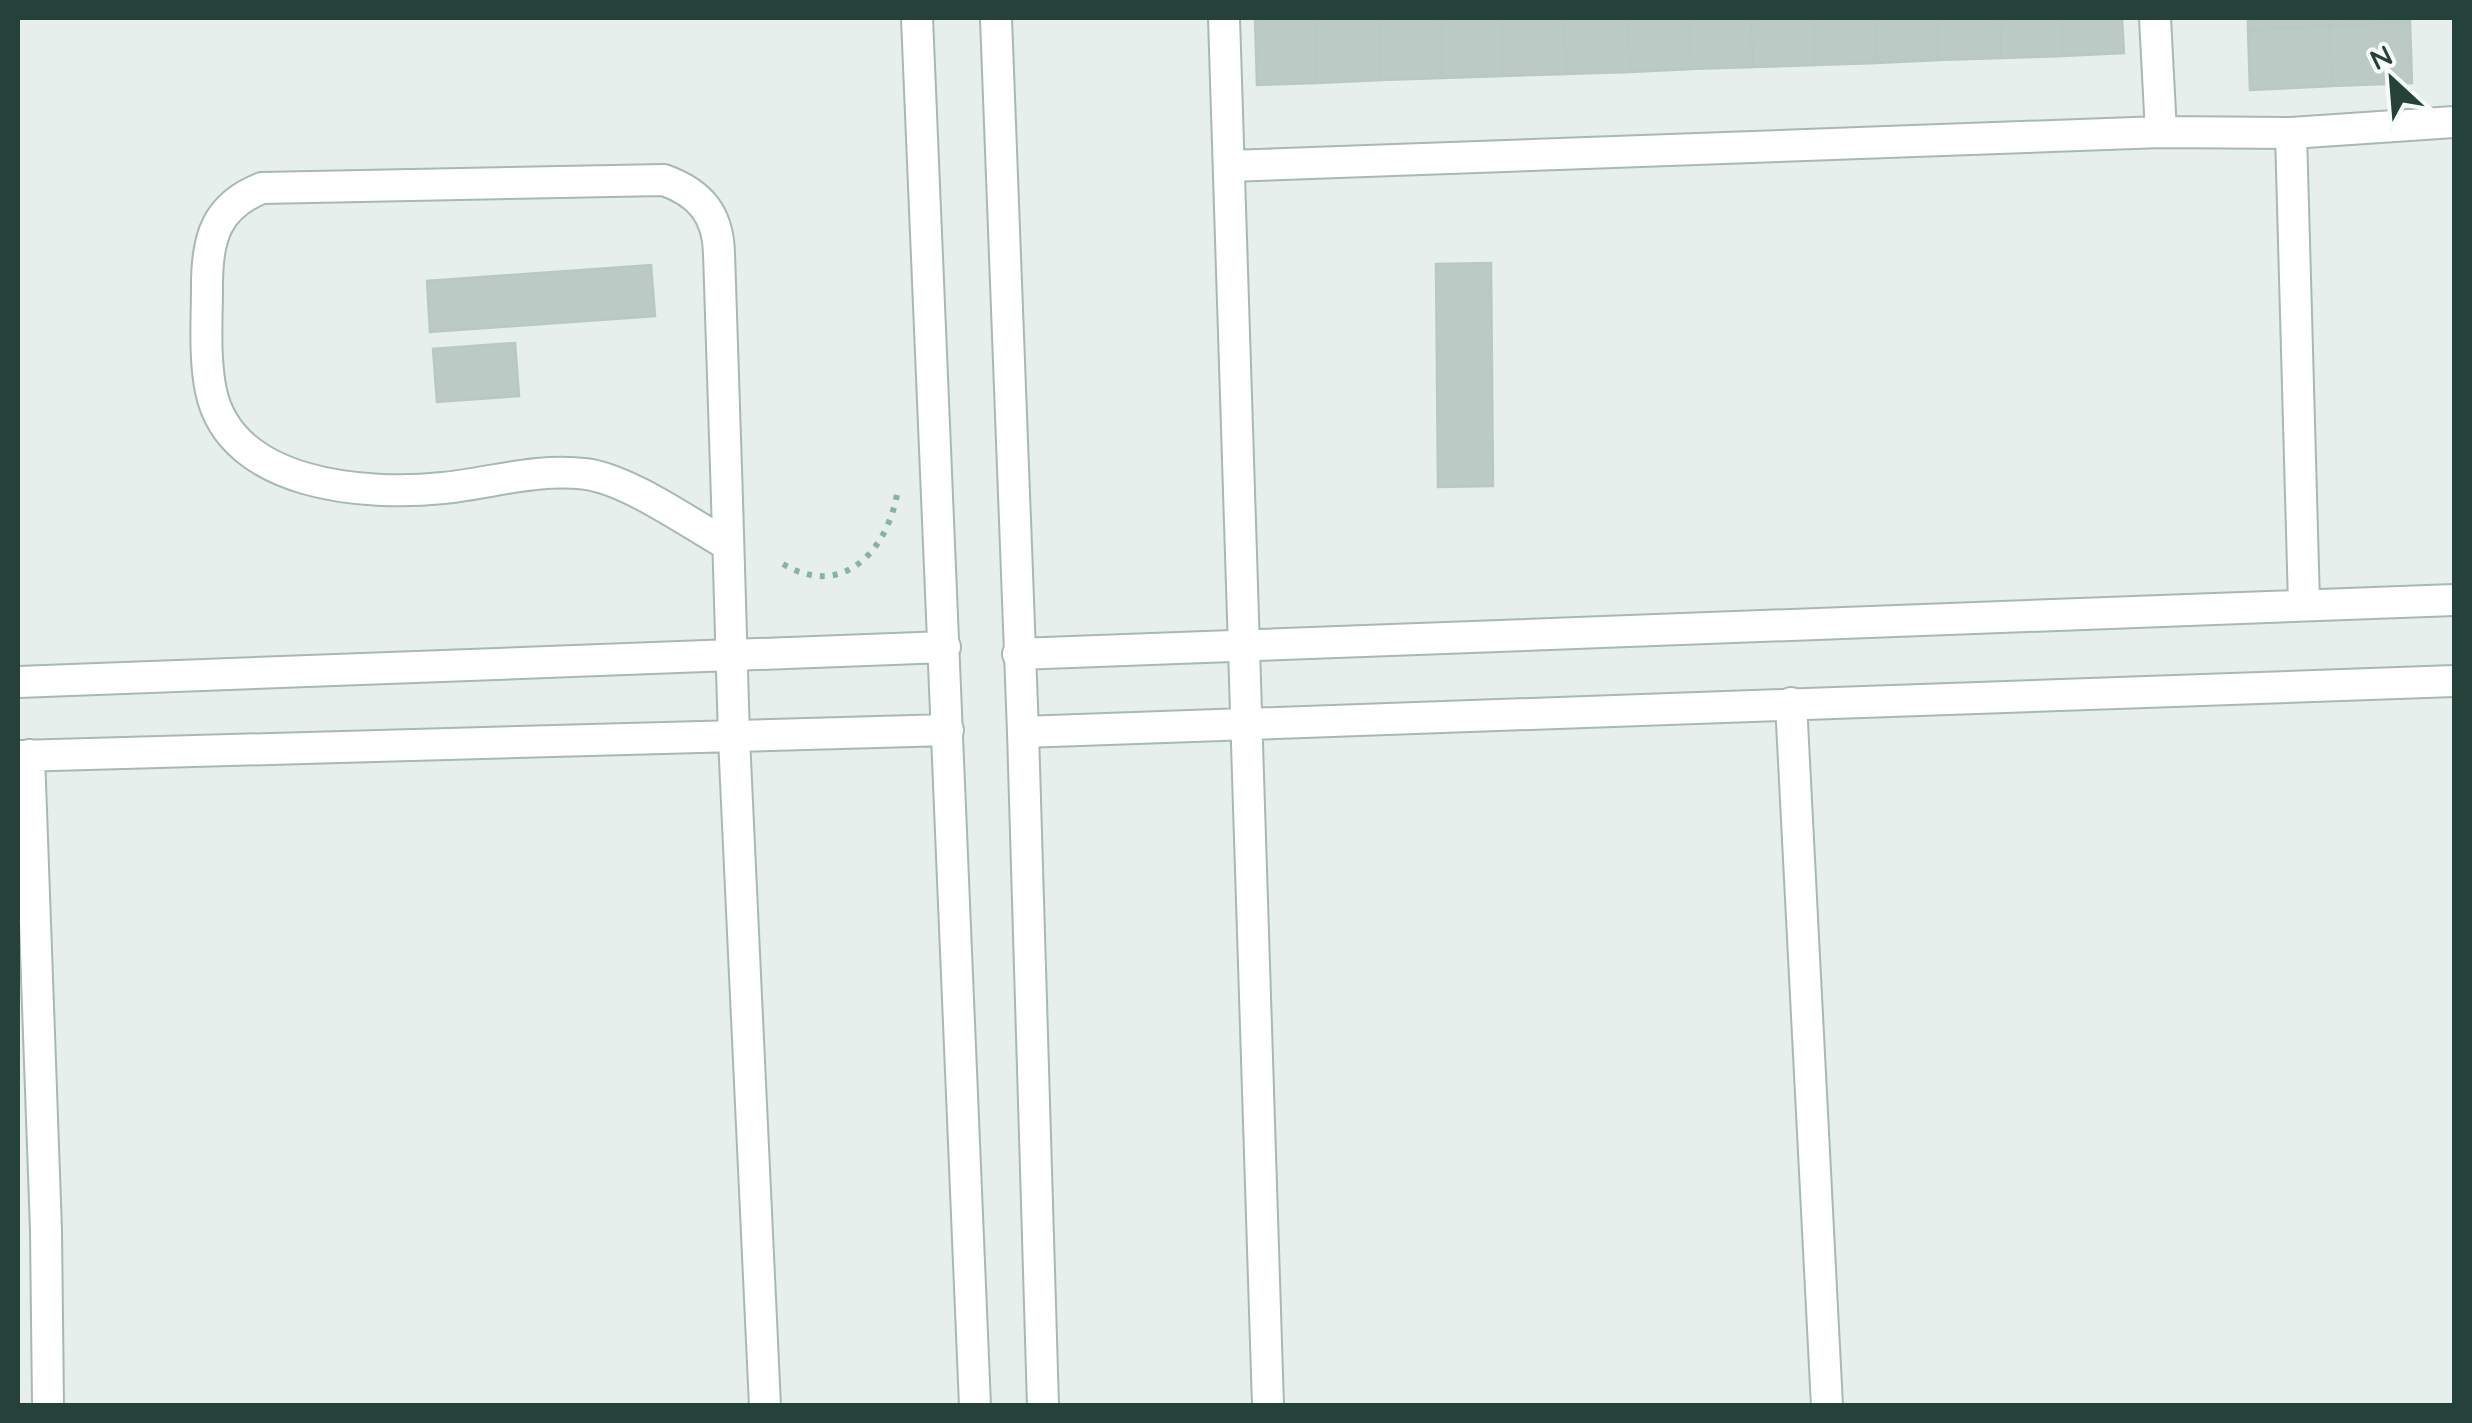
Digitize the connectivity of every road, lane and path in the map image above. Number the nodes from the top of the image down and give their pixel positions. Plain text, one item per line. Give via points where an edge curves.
1 (917, 18) edge
2 (996, 18) edge
3 (1224, 18) edge
4 (2154, 18) edge
5 (2454, 122) edge
6 (2162, 132) junction
7 (2292, 132) junction
8 (1229, 166) junction
9 (899, 484) dead end
10 (728, 545) junction
11 (783, 564) dead end
12 (2454, 600) edge
13 (2304, 604) junction
14 (1244, 646) junction
15 (945, 647) junction
16 (1018, 654) junction
17 (732, 656) junction
18 (2454, 681) edge
19 (18, 682) edge
20 (1791, 703) junction
21 (1247, 725) junction
22 (948, 730) junction
23 (1023, 732) junction
24 (734, 738) junction
25 (24, 756) edge
26 (32, 1230) edge
27 (48, 1406) edge
28 (765, 1406) edge
29 (975, 1406) edge
30 (1042, 1406) edge
31 (1268, 1406) edge
32 (1827, 1406) edge

1 - 15 street
2 - 16 street
3 - 8 street
4 - 6 street
5 - 7 street
6 - 7 street
6 - 8 street
7 - 13 street
8 - 14 street
9 - 11 path via 888,529 870,555 830,576
10 - 10 street via 718,233 700,198 683,187 664,180 283,186 253,192 227,209 216,226 207,268 211,393 220,415 256,454 302,478 368,492 448,488 524,473 590,475 616,482
10 - 17 street
12 - 13 street
13 - 14 street
14 - 16 street
14 - 21 street
15 - 17 street
15 - 22 street
16 - 23 street
17 - 19 street
17 - 24 street
18 - 20 street
20 - 21 street
20 - 32 street
21 - 23 street
21 - 31 street
22 - 24 street
22 - 29 street
23 - 30 street
24 - 25 street
24 - 28 street
25 - 26 street
26 - 27 street

